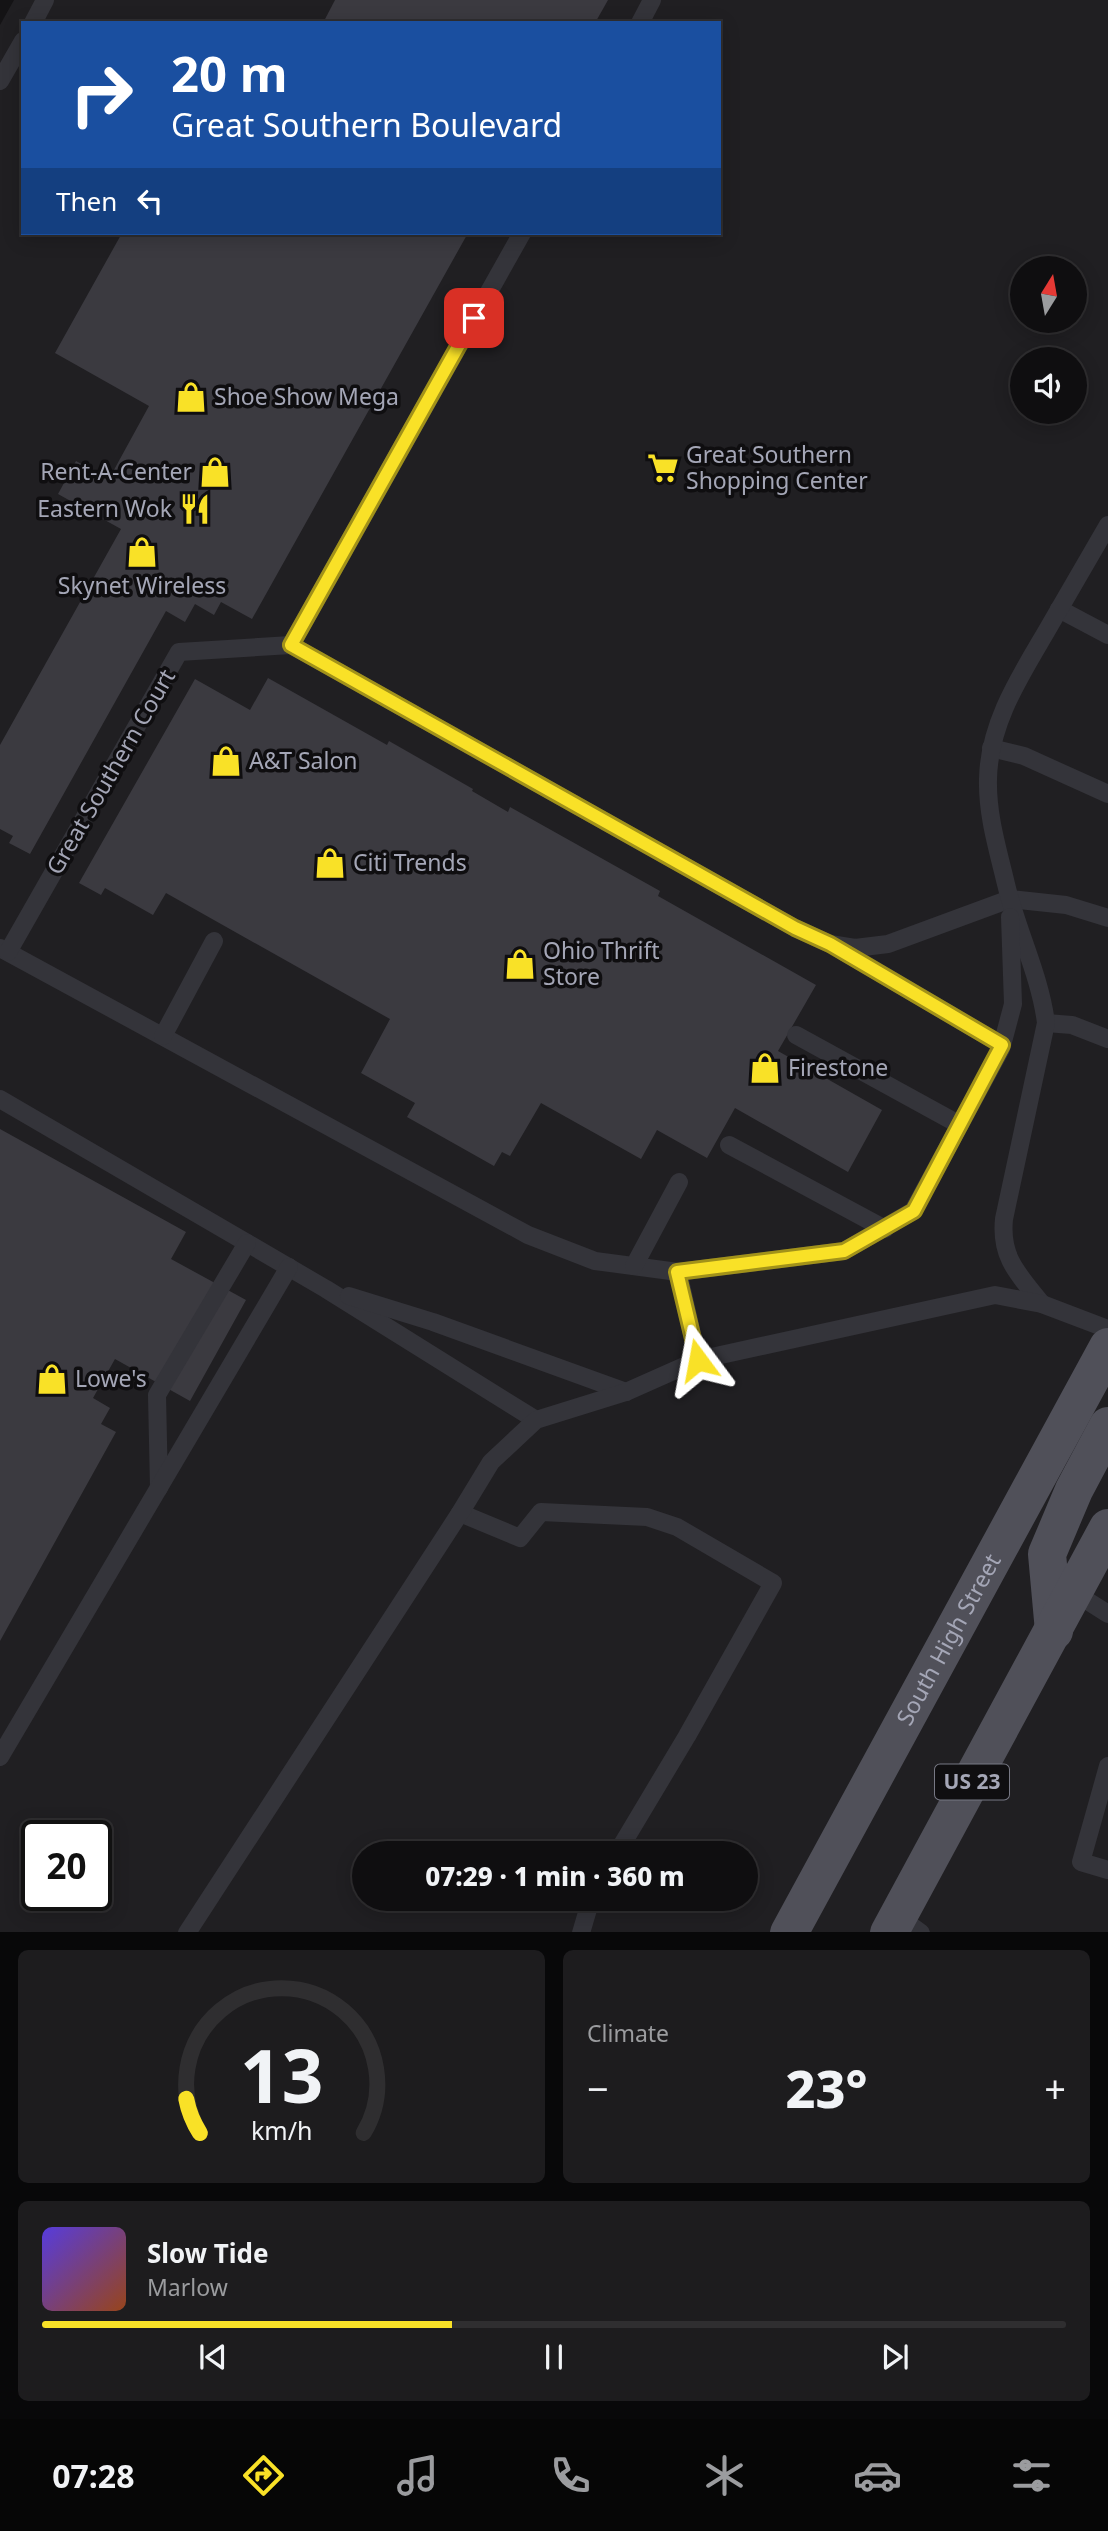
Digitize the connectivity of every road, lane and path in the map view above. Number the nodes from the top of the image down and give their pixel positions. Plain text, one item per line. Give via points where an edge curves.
1 (46, 0) edge
2 (652, 0) edge
3 (34, 21) edge
4 (641, 21) edge
5 (21, 44) edge
6 (0, 81) edge
7 (521, 235) edge
8 (1107, 528) edge
9 (1059, 609) junction
10 (1108, 635) edge
11 (291, 645) junction
12 (991, 748) junction
13 (1108, 794) edge
14 (1010, 899) junction
15 (1108, 918) edge
16 (215, 941) dead end
17 (830, 944) junction
18 (4, 950) edge
19 (1046, 1023) junction
20 (796, 1035) dead end
21 (163, 1036) junction
22 (1108, 1039) edge
23 (1002, 1045) junction
24 (0, 1099) edge
25 (960, 1125) junction
26 (730, 1145) dead end
27 (679, 1182) dead end
28 (885, 1229) junction
29 (247, 1243) junction
30 (634, 1266) junction
31 (289, 1268) junction
32 (677, 1272) junction
33 (326, 1289) junction
34 (1042, 1304) junction
35 (1108, 1328) edge
36 (1108, 1347) edge
37 (698, 1360) junction
38 (626, 1392) junction
39 (536, 1420) junction
40 (1108, 1426) edge
41 (159, 1488) junction
42 (460, 1513) junction
43 (1108, 1528) edge
44 (1074, 1593) junction
45 (1108, 1614) edge
46 (1054, 1631) junction
47 (0, 1757) edge
48 (1108, 1766) edge
49 (624, 1841) edge
50 (1108, 1870) edge
51 (587, 1911) edge
52 (903, 1927) edge
53 (188, 1932) edge
54 (581, 1932) edge
55 (790, 1932) edge

1 - 3 lane
2 - 4 lane
5 - 6 lane
7 - 11 lane
8 - 9 lane
9 - 10 lane
9 - 12 lane via 1018,680
11 - 17 lane
11 - 18 lane, Great Southern Court via 179,652
12 - 13 lane via 1024,756
12 - 14 lane via 990,817
14 - 15 lane via 1066,905
14 - 17 lane via 888,944 855,948
14 - 19 lane via 1043,998
14 - 23 lane via 1013,1004
16 - 21 lane
17 - 23 lane
18 - 21 lane
19 - 22 lane via 1072,1025
19 - 34 lane via 1002,1238 1011,1265
20 - 25 lane
21 - 30 lane via 528,1235 595,1261
23 - 25 lane
24 - 29 lane
25 - 28 lane via 914,1211
26 - 28 lane
27 - 30 lane
28 - 32 lane via 844,1251
29 - 31 lane
29 - 41 lane via 157,1395
30 - 32 lane
31 - 33 lane
31 - 41 lane
32 - 37 lane
33 - 38 lane via 433,1322
33 - 39 lane
34 - 35 lane
34 - 37 lane via 995,1295
36 - 55 main road, South High Street
37 - 38 lane
38 - 39 lane
39 - 42 lane via 491,1462
40 - 46 main road via 1046,1554
41 - 47 lane
42 - 49 lane via 520,1538 541,1512 646,1517 677,1527 773,1583
42 - 53 lane
43 - 44 main road, US 23
44 - 45 lane
44 - 46 main road, US 23
46 - 52 main road, US 23
48 - 50 lane via 1081,1862
51 - 54 lane

